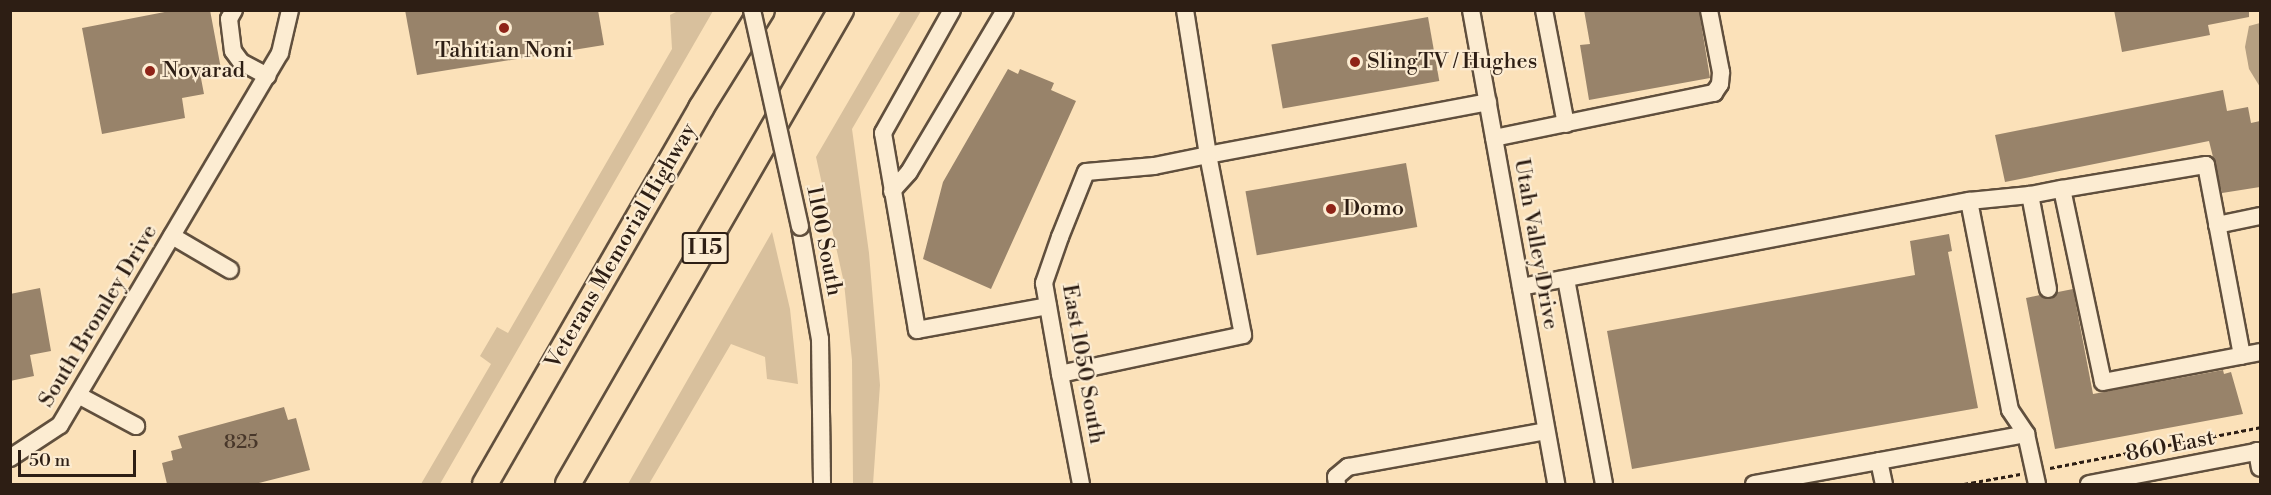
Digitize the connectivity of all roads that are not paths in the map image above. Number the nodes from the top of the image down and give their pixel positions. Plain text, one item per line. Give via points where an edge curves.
1 (234, 10) edge
2 (290, 10) edge
3 (752, 10) edge
4 (762, 10) edge
5 (841, 10) edge
6 (951, 10) edge
7 (1005, 10) edge
8 (1185, 10) edge
9 (1471, 10) edge
10 (1544, 10) edge
11 (1709, 10) edge
12 (267, 76) junction
13 (1488, 102) junction
14 (1566, 124) junction
15 (1494, 138) junction
16 (1208, 155) junction
17 (2062, 189) junction
18 (892, 191) junction
19 (2030, 195) junction
20 (1969, 201) junction
21 (2260, 216) edge
22 (2217, 225) junction
23 (172, 236) junction
24 (230, 270) dead end
25 (1566, 279) junction
26 (1521, 287) junction
27 (2048, 289) dead end
28 (1048, 306) junction
29 (2260, 352) edge
30 (2242, 356) junction
31 (1060, 374) junction
32 (78, 395) junction
33 (136, 426) dead end
34 (1546, 431) junction
35 (2026, 434) junction
36 (2259, 451) edge
37 (10, 458) edge
38 (1879, 461) junction
39 (2260, 468) edge
40 (485, 484) edge
41 (567, 484) edge
42 (822, 484) edge
43 (1077, 484) edge
44 (1337, 484) edge
45 (1556, 484) edge
46 (1604, 484) edge
47 (1754, 484) edge
48 (1884, 484) edge
49 (2037, 484) edge
50 (2088, 484) edge

1 - 12 street via 230,19 233,51 241,62
2 - 12 street, South Bromley Drive via 280,53
3 - 42 street, 1100 South, bridge via 800,227 820,339
4 - 40 highway, Veterans Memorial Highway via 695,118
5 - 41 highway, I 15
6 - 18 street via 883,133
7 - 18 street via 909,172
8 - 16 street
9 - 13 street, Utah Valley Drive
10 - 14 street
11 - 14 street via 1721,72 1714,93
12 - 23 street, South Bromley Drive
13 - 15 street, Utah Valley Drive
13 - 16 street
14 - 15 street
15 - 26 street, Utah Valley Drive
16 - 28 street, East 1050 South via 1154,166 1086,172 1044,283
16 - 31 street via 1243,335
17 - 19 street
17 - 22 street via 2206,165
17 - 30 street via 2103,381
18 - 28 street via 917,330
19 - 20 street
19 - 27 street
20 - 25 street
20 - 35 street via 2010,410
21 - 22 street
22 - 30 street
23 - 24 street
23 - 32 street, South Bromley Drive
25 - 26 street
25 - 46 street
26 - 34 street, Utah Valley Drive
28 - 31 street, East 1050 South
29 - 30 street
31 - 43 street, East 1050 South
32 - 33 street
32 - 37 street, South Bromley Drive via 60,425
34 - 44 street via 1348,466 1336,477
34 - 45 street, Utah Valley Drive
35 - 38 street
35 - 49 street
36 - 39 street
36 - 50 street, 860 East
38 - 47 street
38 - 48 street

